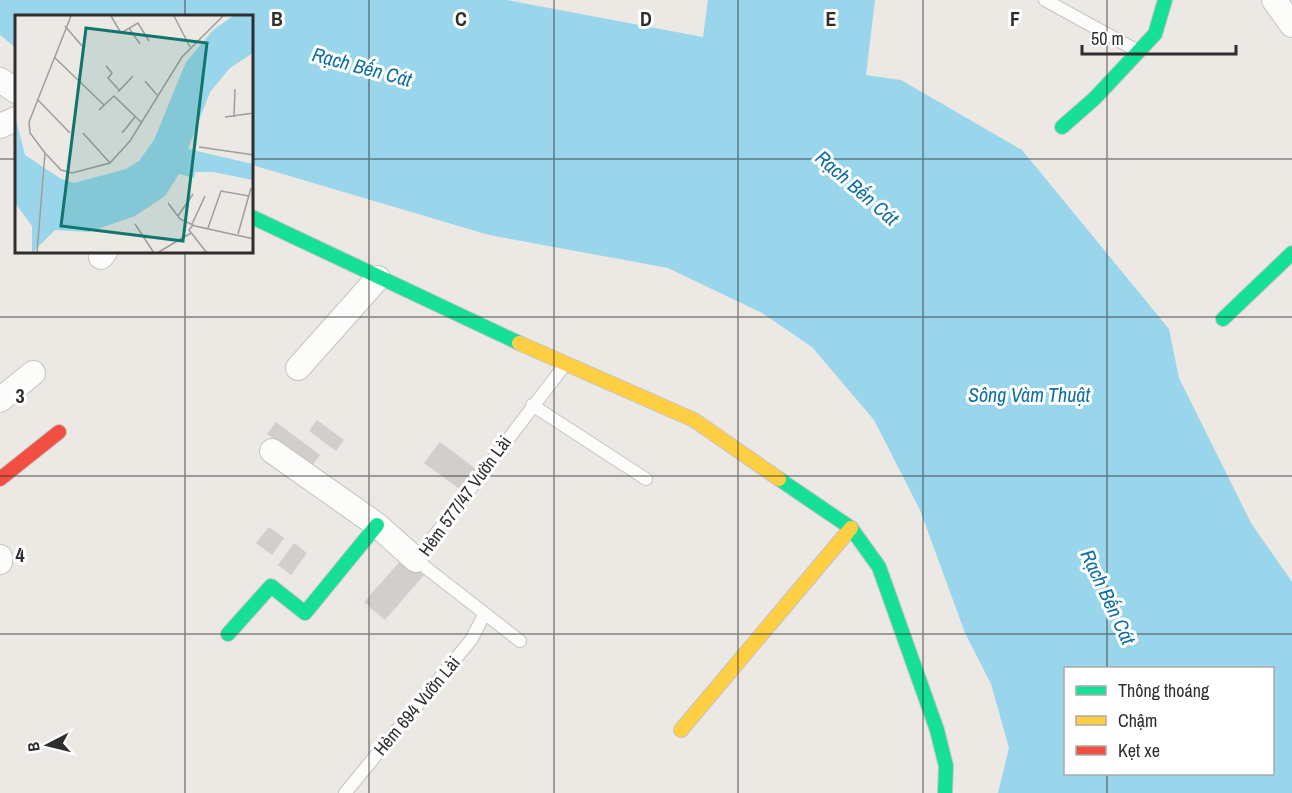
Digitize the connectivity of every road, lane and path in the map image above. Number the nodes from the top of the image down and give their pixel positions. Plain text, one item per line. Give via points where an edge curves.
1 (1045, 0) edge
2 (1165, 0) edge
3 (1274, 0) edge
4 (1292, 25) edge
5 (1137, 51) junction
6 (0, 80) edge
7 (15, 90) edge
8 (15, 119) edge
9 (0, 126) edge
10 (1062, 127) dead end
11 (254, 218) edge
12 (1292, 253) edge
13 (378, 278) junction
14 (1223, 319) dead end
15 (565, 365) junction
16 (298, 368) dead end
17 (33, 373) dead end
18 (0, 400) edge
19 (532, 405) junction
20 (59, 432) dead end
21 (272, 451) dead end
22 (0, 479) edge
23 (646, 479) dead end
24 (377, 525) junction
25 (851, 528) junction
26 (0, 557) edge
27 (416, 560) junction
28 (0, 562) edge
29 (484, 615) junction
30 (228, 634) dead end
31 (520, 641) dead end
32 (681, 730) dead end
33 (345, 793) edge
34 (945, 793) edge

1 - 5 lane
2 - 5 street via 1155,34
3 - 4 street
5 - 10 street via 1095,98
6 - 7 street
8 - 9 street
11 - 13 street
12 - 14 street
13 - 15 street
13 - 16 street
15 - 19 lane, Hẻm 577/47 Vườn Lài
15 - 25 street via 694,420
17 - 18 street
19 - 23 lane
19 - 27 lane, Hẻm 577/47 Vườn Lài
20 - 22 street
21 - 24 street
24 - 27 street
24 - 30 street via 305,613 271,586
25 - 32 street
25 - 34 street via 879,567 937,730 946,766
26 - 28 street
27 - 29 lane, Hẻm 577/47 Vườn Lài
29 - 31 lane, Hẻm 577/47 Vườn Lài
29 - 33 lane, Hẻm 694 Vườn Lài via 471,640

